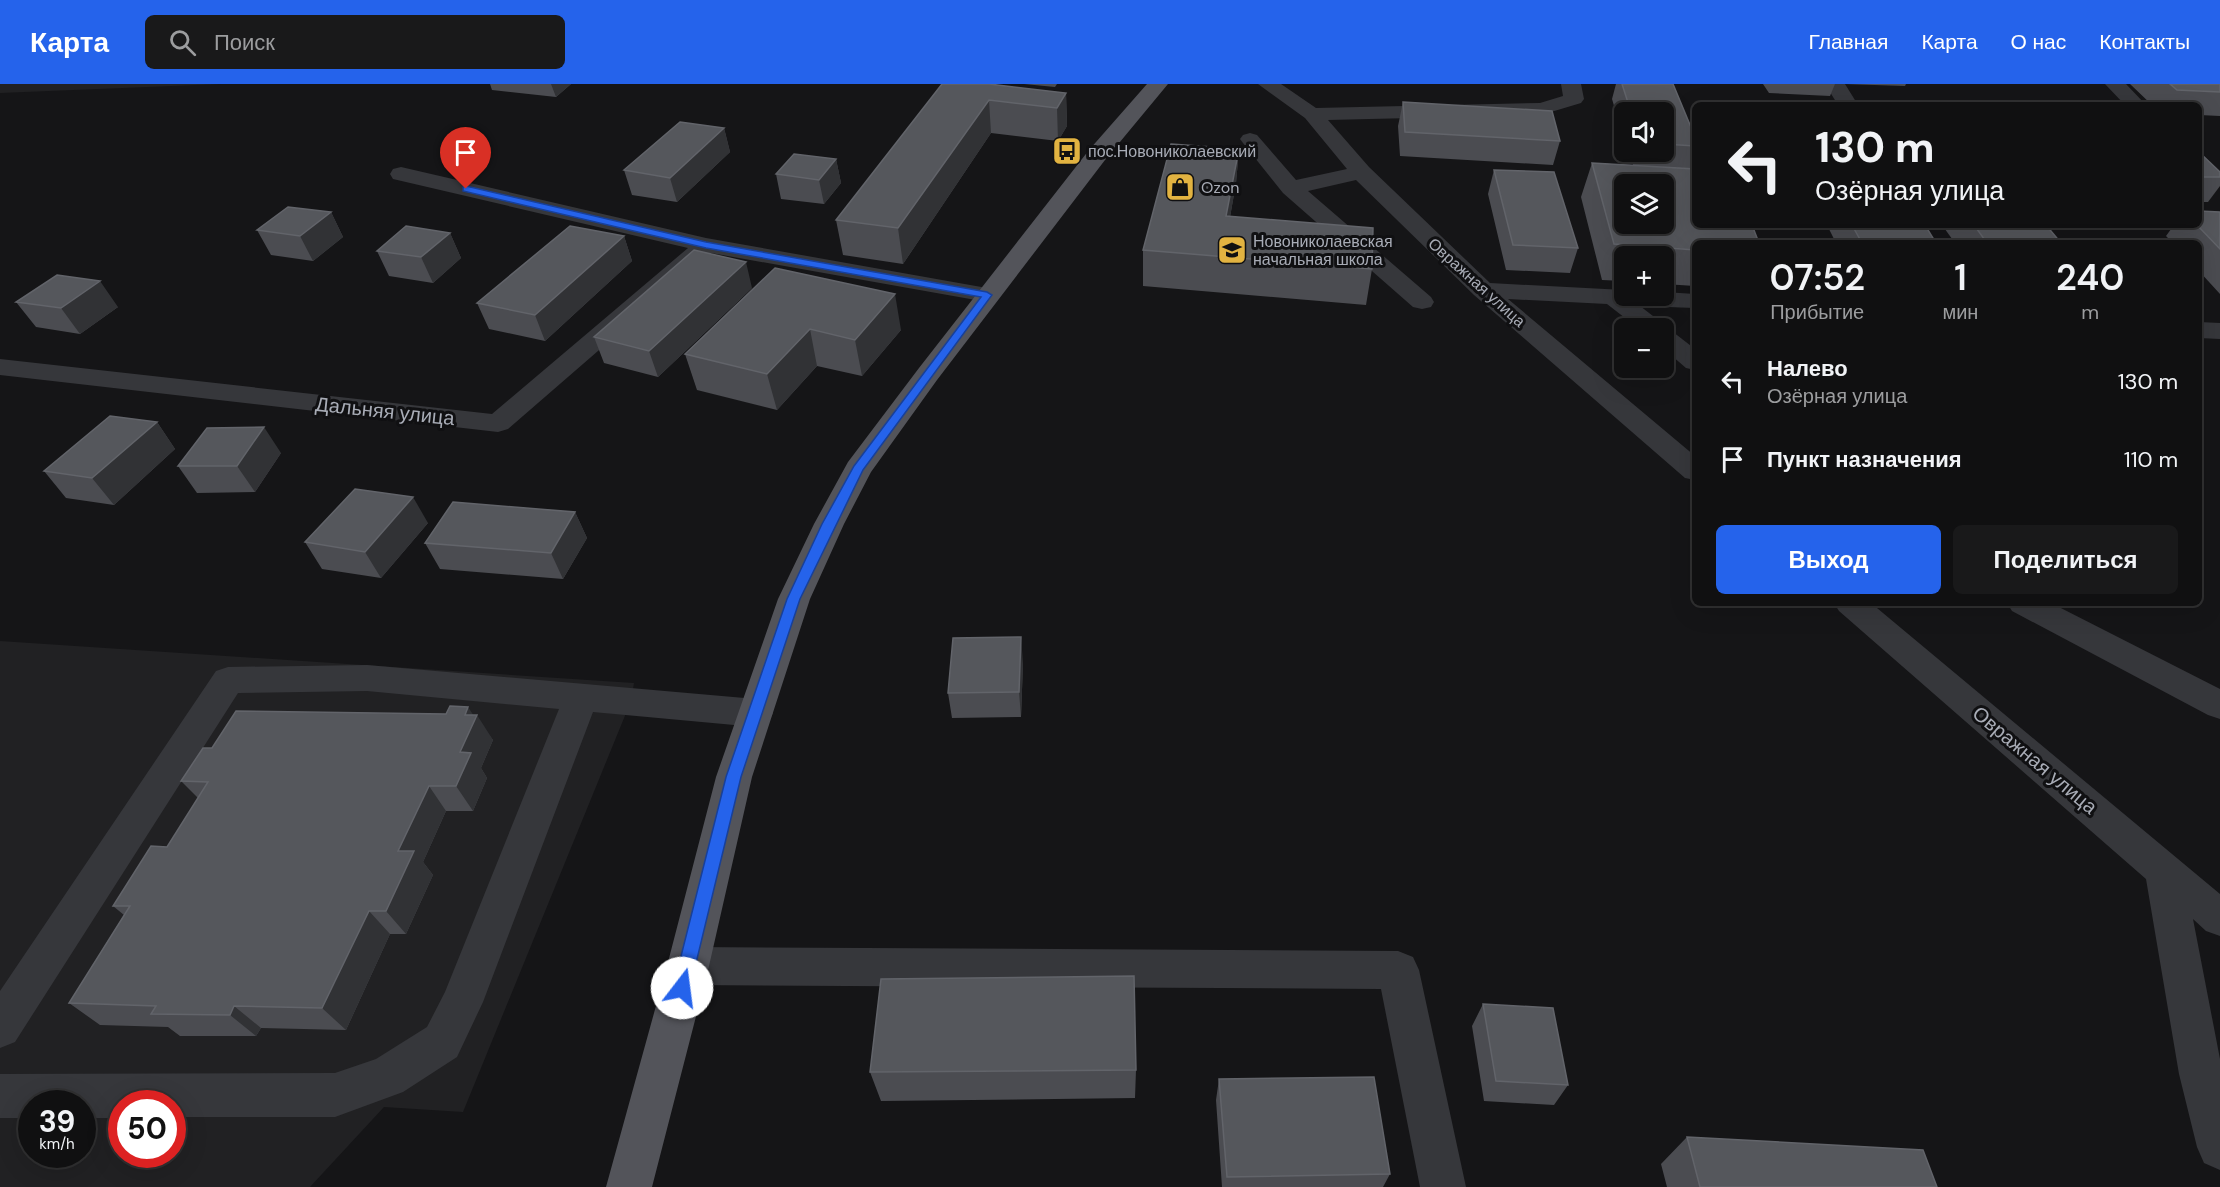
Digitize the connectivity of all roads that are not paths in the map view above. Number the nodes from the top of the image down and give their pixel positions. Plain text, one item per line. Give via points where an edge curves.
1 (1158, 84) edge
2 (1268, 84) edge
3 (1571, 84) edge
4 (1835, 84) edge
5 (2115, 84) edge
6 (1846, 102) edge
7 (2133, 102) edge
8 (1312, 114) junction
9 (1250, 139) dead end
10 (1361, 172) junction
11 (401, 174) dead end
12 (1292, 188) junction
13 (706, 245) junction
14 (1483, 290) junction
15 (987, 295) junction
16 (1614, 297) edge
17 (1674, 300) edge
18 (1692, 301) edge
19 (1422, 302) dead end
20 (1625, 306) edge
21 (1640, 318) edge
22 (2202, 330) edge
23 (2220, 331) edge
24 (1674, 345) edge
25 (1692, 360) edge
26 (0, 367) edge
27 (1692, 468) edge
28 (1854, 606) edge
29 (2029, 606) edge
30 (581, 697) junction
31 (2220, 705) edge
32 (756, 713) junction
33 (2164, 870) junction
34 (2220, 918) edge
35 (687, 966) junction
36 (0, 1028) edge
37 (0, 1096) edge
38 (2220, 1147) edge
39 (629, 1187) edge
40 (1443, 1187) edge

1 - 15 main road via 1096,155
2 - 8 street, Овражная улица
3 - 8 street via 1574,99 1541,109
4 - 6 street
5 - 7 street
8 - 10 street, Овражная улица
9 - 12 street
10 - 12 street
10 - 14 street, Овражная улица
11 - 13 street
12 - 19 street
13 - 15 street
13 - 26 street, Дальняя улица via 498,423
14 - 16 street
14 - 27 street, Овражная улица
15 - 32 main road via 858,469 794,599
17 - 18 street
20 - 21 street
22 - 23 street
24 - 25 street
28 - 33 street, Овражная улица
29 - 31 street
30 - 32 street
30 - 36 street via 367,678 228,680
30 - 37 street via 462,1002 442,1042 388,1077 335,1095
32 - 35 main road via 734,777
33 - 34 street, Овражная улица
33 - 38 street via 2201,1074
35 - 39 main road
35 - 40 street via 1398,970

